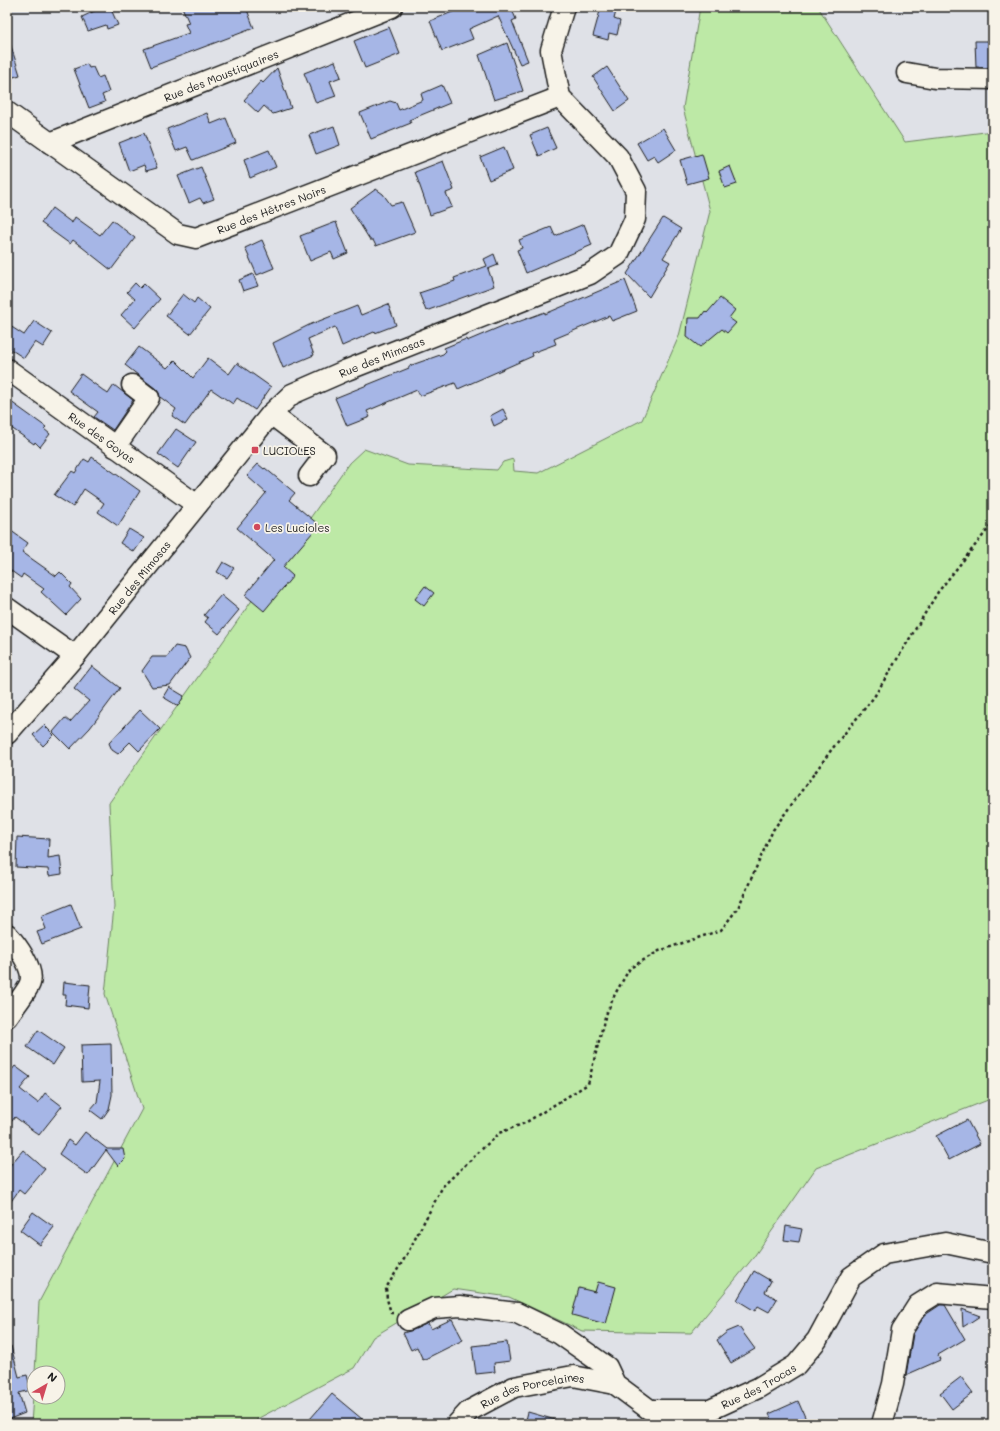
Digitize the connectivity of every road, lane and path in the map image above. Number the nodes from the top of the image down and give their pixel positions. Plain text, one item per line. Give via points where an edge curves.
1 (392, 7) edge
2 (564, 7) edge
3 (907, 73) dead end
4 (993, 79) edge
5 (560, 97) junction
6 (7, 112) edge
7 (50, 143) junction
8 (7, 369) edge
9 (132, 385) dead end
10 (271, 414) junction
11 (115, 447) junction
12 (309, 476) dead end
13 (197, 505) junction
14 (993, 523) edge
15 (7, 608) edge
16 (75, 656) junction
17 (7, 734) edge
18 (7, 934) edge
19 (7, 1017) edge
20 (993, 1253) edge
21 (993, 1298) edge
22 (408, 1320) joint
23 (615, 1384) junction
24 (457, 1424) edge
25 (882, 1424) edge

1 - 7 street, Rue des Moustiquaires
2 - 5 street via 551,50
3 - 4 street via 935,78
5 - 7 street, Rue des Hêtres Noirs via 196,238 178,234
5 - 10 street, Rue des Mimosas via 618,157 636,191 635,220 618,255 590,274 292,394
6 - 7 street, Rue des Hêtres Noirs
8 - 11 street, Rue des Goyas
9 - 11 street via 149,398
10 - 12 street via 325,455
10 - 13 street, Rue des Mimosas
11 - 13 street, Rue des Goyas
13 - 16 street, Rue des Mimosas
14 - 22 path via 938,592 874,697 773,830 738,908 721,930 659,951 630,968 605,1017 588,1084 525,1123 499,1133 443,1186 386,1288 391,1313
15 - 16 street
16 - 17 street, Rue des Mimosas
18 - 19 street via 26,961 30,972 30,983
20 - 23 street, Rue des Trocas via 944,1243 884,1254 851,1277 817,1340 796,1365 758,1388 710,1410 650,1410
21 - 25 street via 936,1293 918,1305 902,1330 893,1384
22 - 23 street, Rue des Trocas via 434,1308 460,1306 517,1313 560,1334 607,1367
23 - 24 street, Rue des Porcelaines via 573,1376 514,1387 468,1411

